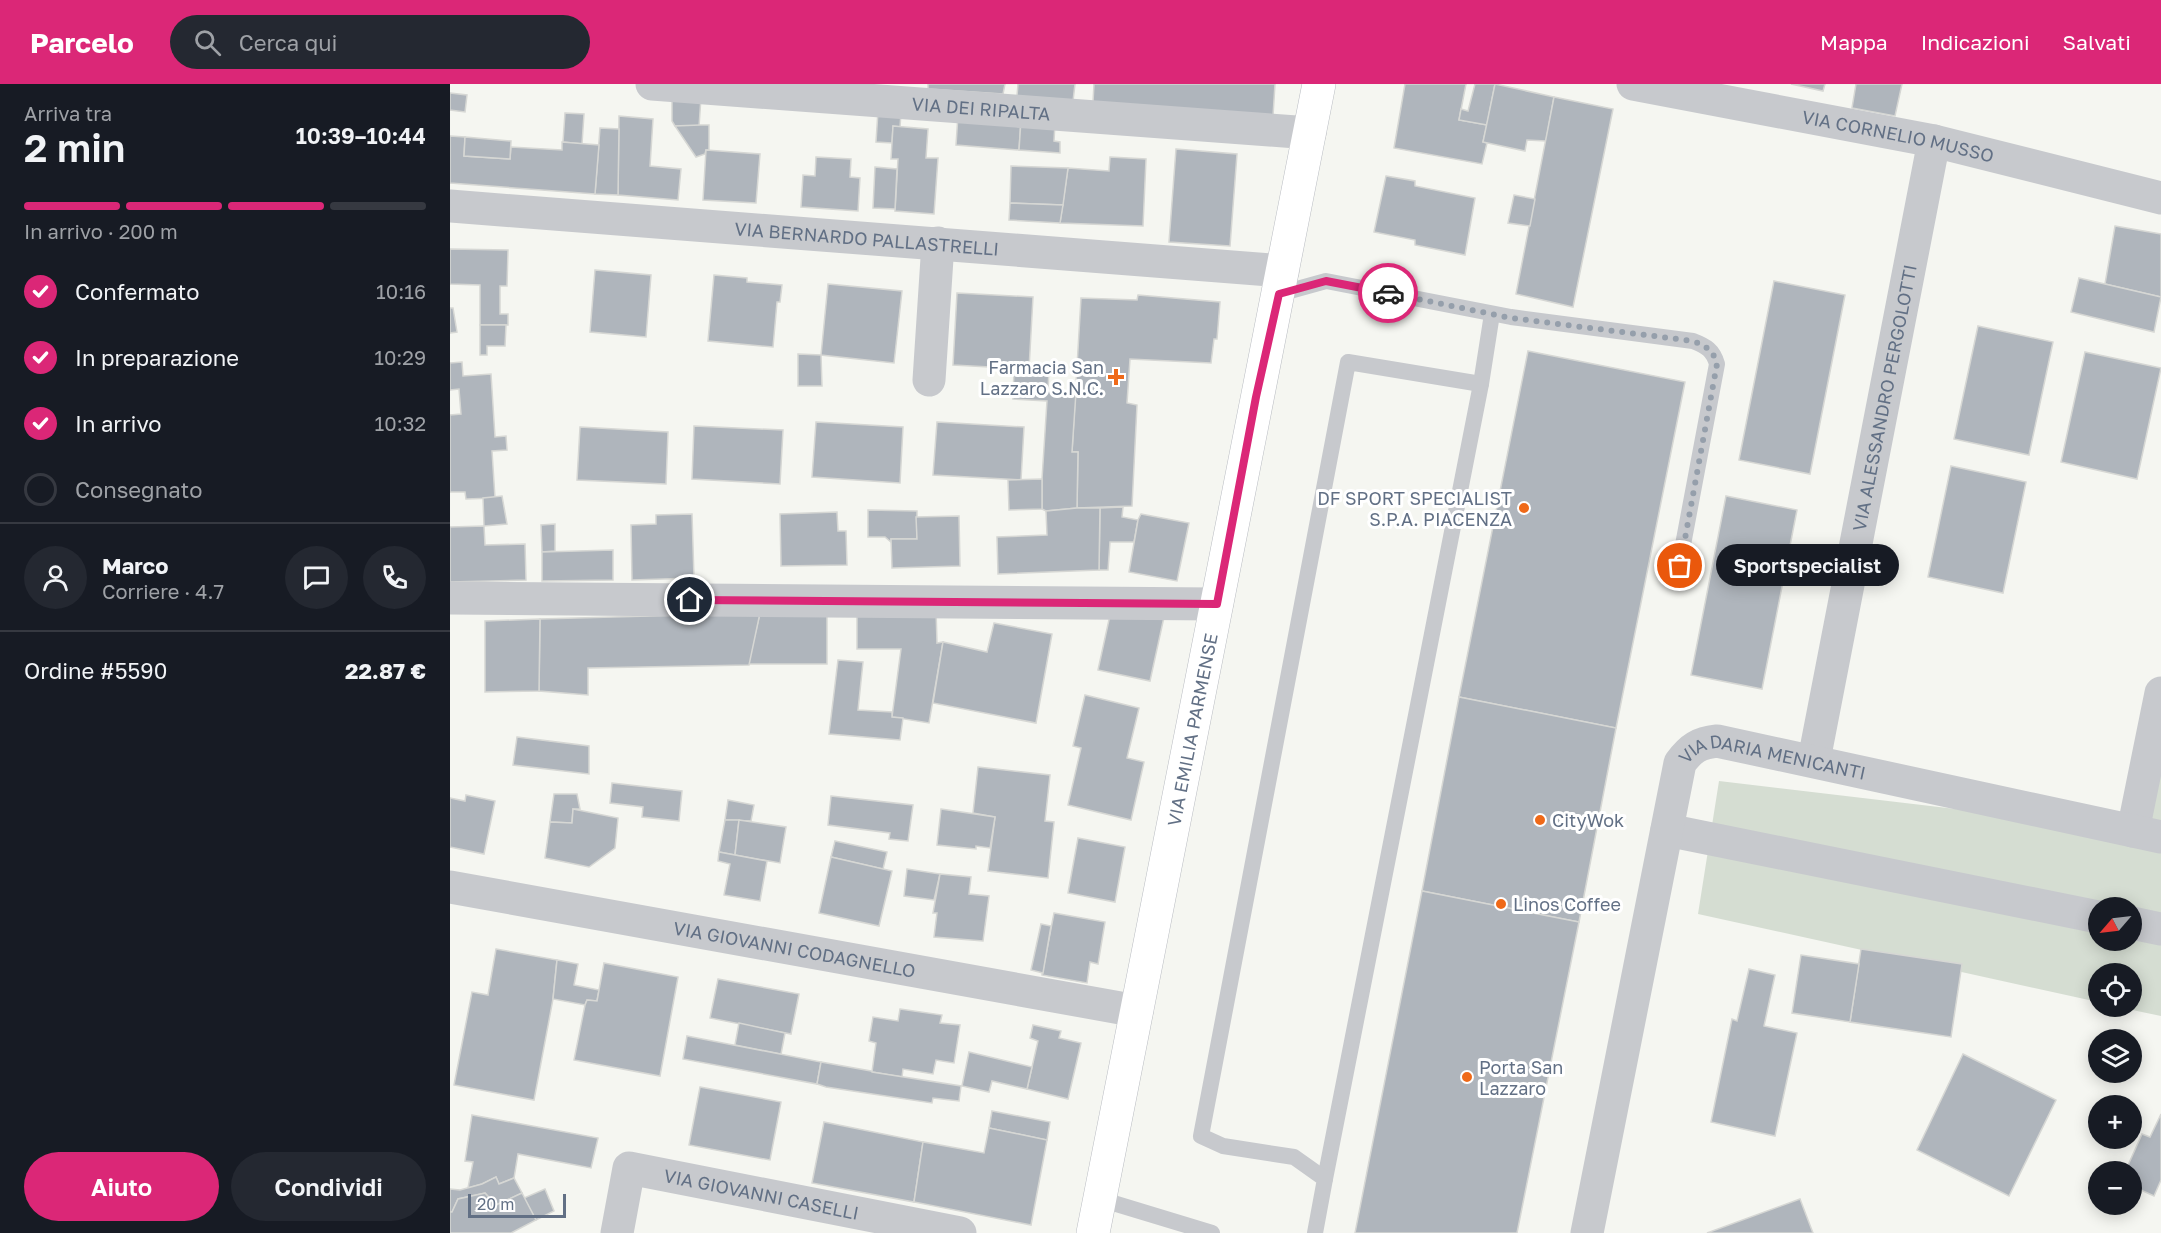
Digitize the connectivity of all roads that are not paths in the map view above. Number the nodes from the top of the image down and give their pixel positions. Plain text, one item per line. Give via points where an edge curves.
1 (652, 84) edge
2 (1319, 84) edge
3 (1633, 84) edge
4 (1310, 133) junction
5 (1934, 141) junction
6 (2161, 198) edge
7 (450, 206) edge
8 (938, 243) junction
9 (1281, 282) junction
10 (1492, 314) junction
11 (929, 380) dead end
12 (1481, 384) junction
13 (1680, 566) dead end
14 (450, 598) edge
15 (1217, 604) junction
16 (2161, 693) edge
17 (1814, 760) junction
18 (1667, 830) junction
19 (2147, 834) edge
20 (450, 887) edge
21 (2088, 914) edge
22 (2142, 925) edge
23 (2161, 929) edge
24 (1137, 1011) junction
25 (1325, 1179) junction
26 (1100, 1199) junction
27 (616, 1233) edge
28 (960, 1233) edge
29 (1093, 1233) edge
30 (1212, 1233) edge
31 (1315, 1233) edge
32 (1587, 1233) edge

1 - 4 street, VIA DEI RIPALTA
2 - 4 main road, VIA EMILIA PARMENSE
3 - 5 street, VIA CORNELIO MUSSO
4 - 9 main road, VIA EMILIA PARMENSE
5 - 6 street, VIA CORNELIO MUSSO
5 - 17 street, VIA ALESSANDRO PERGOLOTTI
7 - 8 street, VIA BERNARDO PALLASTRELLI
8 - 9 street, VIA BERNARDO PALLASTRELLI
8 - 11 street
9 - 10 lane via 1326,281
9 - 15 main road, VIA EMILIA PARMENSE
10 - 12 lane
10 - 13 lane via 1693,341 1706,345 1714,355 1716,371
12 - 25 lane
12 - 25 lane via 1348,362 1202,1136 1223,1146 1294,1158
14 - 15 street
15 - 24 main road, VIA EMILIA PARMENSE
16 - 19 street
17 - 18 street, VIA DARIA MENICANTI via 1705,742 1689,750 1680,763
17 - 19 street, VIA DARIA MENICANTI
18 - 21 street
18 - 32 street, VIA DARIA MENICANTI
20 - 24 street, VIA GIOVANNI CODAGNELLO
22 - 23 street
24 - 26 main road, VIA EMILIA PARMENSE
25 - 31 lane
26 - 29 main road, VIA EMILIA PARMENSE
26 - 30 lane
27 - 28 street, VIA GIOVANNI CASELLI via 629,1168

